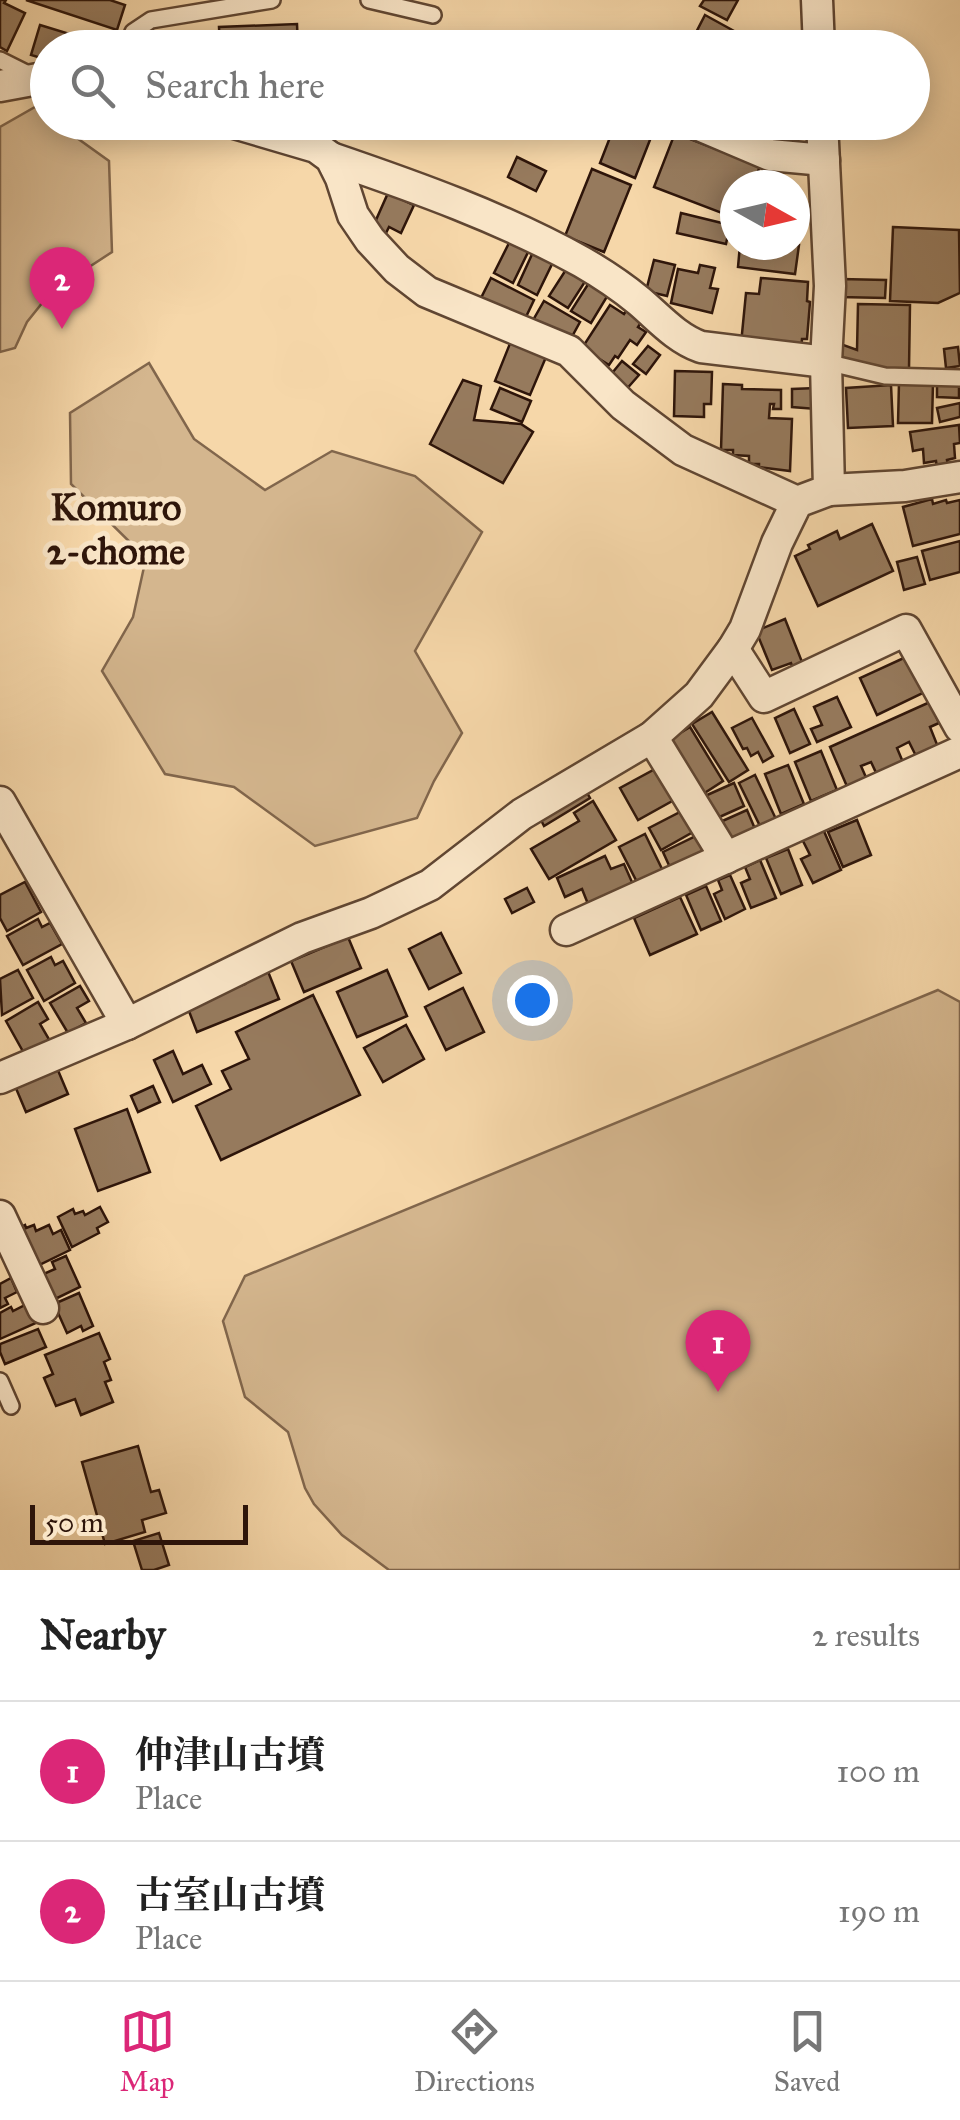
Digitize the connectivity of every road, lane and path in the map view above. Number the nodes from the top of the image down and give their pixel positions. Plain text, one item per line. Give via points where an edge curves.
1 (272, 0) edge
2 (369, 0) edge
3 (817, 0) edge
4 (433, 15) dead end
5 (136, 30) edge
6 (818, 30) edge
7 (0, 60) edge
8 (30, 74) edge
9 (30, 82) edge
10 (0, 86) edge
11 (292, 140) edge
12 (735, 140) edge
13 (823, 140) edge
14 (331, 158) junction
15 (824, 160) junction
16 (826, 362) junction
17 (960, 378) edge
18 (960, 477) edge
19 (829, 490) junction
20 (796, 502) junction
21 (733, 649) junction
22 (960, 727) edge
23 (652, 737) junction
24 (960, 752) edge
25 (0, 802) edge
26 (726, 858) junction
27 (566, 930) dead end
28 (127, 1024) junction
29 (5, 1067) edge
30 (0, 1216) edge
31 (43, 1308) dead end
32 (0, 1382) edge
33 (11, 1406) dead end

1 - 5 lane via 151,20
2 - 4 lane
3 - 6 street
7 - 8 lane
9 - 10 street
11 - 14 street
12 - 15 street via 770,155
13 - 15 street
14 - 16 street via 506,224 584,263 684,341
14 - 20 street via 370,240 428,292 569,352 623,405 684,450
15 - 16 street
16 - 17 lane via 885,376
16 - 19 street
18 - 19 street
19 - 20 street
20 - 21 street
21 - 22 street via 764,697 906,630
21 - 23 street via 699,695
23 - 26 street
23 - 28 street via 522,814 430,885 302,938
24 - 26 street
25 - 28 street
26 - 27 street
28 - 29 street
30 - 31 street
32 - 33 lane

